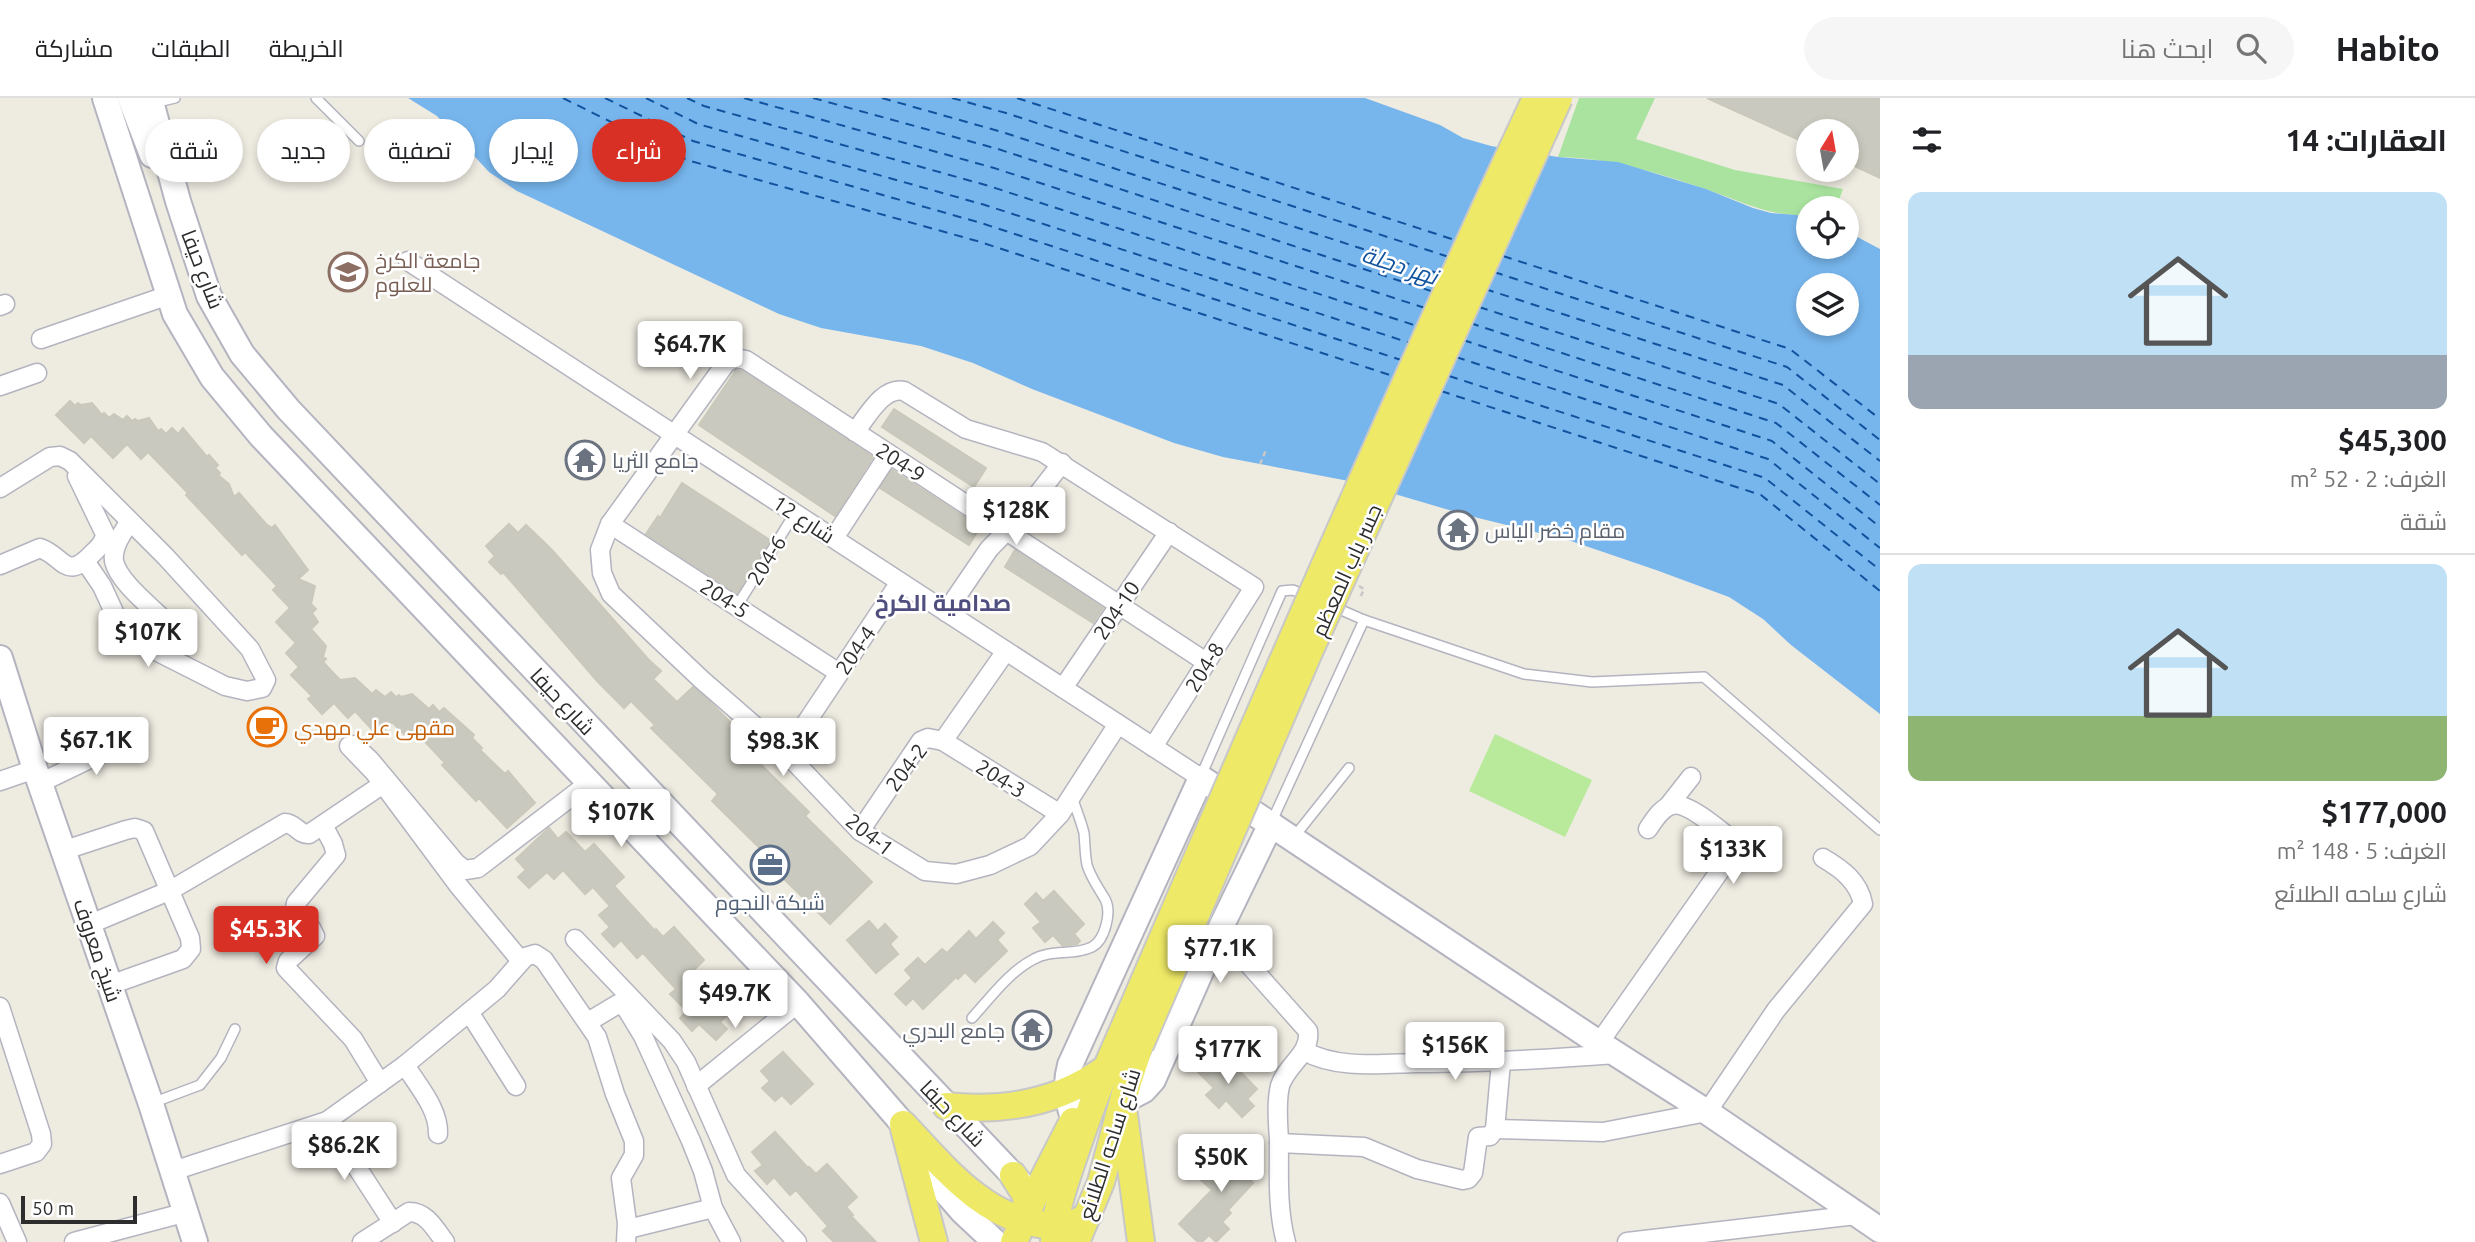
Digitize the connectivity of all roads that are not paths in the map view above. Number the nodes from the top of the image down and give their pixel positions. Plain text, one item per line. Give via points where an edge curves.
1 (105, 98) edge
2 (316, 98) edge
3 (1536, 98) edge
4 (1559, 98) edge
5 (151, 99) edge
6 (359, 141) dead end
7 (408, 261) dead end
8 (169, 295) junction
9 (41, 339) dead end
10 (735, 358) joint
11 (37, 373) dead end
12 (0, 386) edge
13 (855, 432) junction
14 (676, 435) junction
15 (889, 454) junction
16 (70, 461) junction
17 (1062, 463) junction
18 (0, 488) edge
19 (795, 513) junction
20 (130, 521) junction
21 (610, 524) junction
22 (1005, 530) junction
23 (1169, 532) junction
24 (834, 538) junction
25 (85, 561) junction
26 (0, 565) edge
27 (900, 582) junction
28 (1120, 605) junction
29 (737, 606) junction
30 (946, 612) junction
31 (164, 620) dead end
32 (1364, 620) junction
33 (1006, 650) junction
34 (0, 658) edge
35 (1206, 662) junction
36 (839, 673) junction
37 (1063, 688) junction
38 (1118, 724) junction
39 (135, 737) dead end
40 (943, 741) junction
41 (1153, 747) junction
42 (786, 753) junction
43 (1349, 768) dead end
44 (38, 776) junction
45 (1691, 777) dead end
46 (1201, 778) junction
47 (0, 781) edge
48 (589, 783) junction
49 (383, 784) junction
50 (1072, 796) junction
51 (1669, 805) junction
52 (1060, 814) junction
53 (1271, 824) junction
54 (323, 825) junction
55 (1648, 829) dead end
56 (1880, 830) edge
57 (860, 831) junction
58 (1293, 839) junction
59 (65, 850) junction
60 (1823, 858) dead end
61 (171, 890) junction
62 (88, 925) junction
63 (1219, 931) junction
64 (575, 939) dead end
65 (521, 961) junction
66 (110, 985) junction
67 (798, 1003) junction
68 (0, 1007) edge
69 (469, 1012) junction
70 (972, 1018) dead end
71 (588, 1022) junction
72 (235, 1029) dead end
73 (1130, 1041) junction
74 (1607, 1048) junction
75 (1304, 1051) junction
76 (1501, 1062) junction
77 (405, 1065) junction
78 (1105, 1069) junction
79 (380, 1083) junction
80 (516, 1086) dead end
81 (696, 1086) junction
82 (1067, 1091) junction
83 (1123, 1101) junction
84 (150, 1104) junction
85 (946, 1106) junction
86 (1707, 1112) junction
87 (327, 1121) junction
88 (903, 1124) junction
89 (1077, 1128) junction
90 (1495, 1129) junction
91 (438, 1134) dead end
92 (1279, 1143) junction
93 (0, 1164) edge
94 (173, 1171) junction
95 (1013, 1175) joint
96 (0, 1203) edge
97 (713, 1208) junction
98 (187, 1212) junction
99 (1872, 1222) edge
100 (393, 1223) junction
101 (1048, 1228) edge
102 (1754, 1234) edge
103 (627, 1235) edge
104 (17, 1242) edge
105 (77, 1242) edge
106 (195, 1242) edge
107 (362, 1242) edge
108 (445, 1242) edge
109 (731, 1242) edge
110 (797, 1242) edge
111 (934, 1242) edge
112 (995, 1242) edge
113 (1141, 1242) edge
114 (1286, 1242) edge
115 (1627, 1242) edge

1 - 8 main road, شارع حيفا
2 - 6 lane
3 - 73 main road, جسر باب المعظم, bridge via 1439,310
4 - 73 main road, جسر باب المعظم, bridge
5 - 85 main road, شارع حيفا via 209,296 242,354 288,409
7 - 14 street, شارع 12
8 - 9 street
8 - 48 main road, شارع حيفا via 175,314 212,377 261,436
10 - 13 street, 204-9 via 746,360
10 - 14 street, 204-1 via 726,363
11 - 12 street
13 - 15 street, 204-9
13 - 17 street via 895,389 966,429 1042,452
14 - 19 street, شارع 12
14 - 21 street, 204-1
15 - 22 street, 204-9
15 - 24 street
16 - 18 street via 50,457
16 - 20 street
16 - 25 street via 105,534
17 - 22 street
17 - 23 street
19 - 24 street, شارع 12
19 - 29 lane, 204-6
20 - 25 street via 250,649 266,680 262,688 247,691 225,686 148,647 119,623
20 - 31 street via 119,538 114,562 122,579
21 - 29 street, 204-5
21 - 42 street, 204-1 via 600,550 611,594
22 - 28 street, 204-9
22 - 30 street
23 - 28 street, 204-10
23 - 35 street, 204-8 via 1254,587
24 - 27 street, شارع 12
25 - 26 street via 67,567 40,548
27 - 30 street, شارع 12
27 - 36 street, 204-4
28 - 35 street, 204-9
28 - 37 street, 204-10
29 - 36 street, 204-5
30 - 33 street, شارع 12
32 - 46 lane via 1293,590 1282,591
32 - 53 lane
32 - 56 lane via 1524,674 1592,682 1704,677
33 - 37 street, شارع 12
33 - 40 street, 204-2
34 - 44 main road, شیخ معروف
35 - 41 street, 204-8
36 - 42 street, 204-4
37 - 38 street, شارع 12
38 - 41 street, شارع 12
38 - 50 street, 204-1
39 - 44 street
40 - 52 street, 204-3
40 - 57 street, 204-2 via 921,741
41 - 46 street, شارع 12
42 - 57 street, 204-1
43 - 58 lane
44 - 47 street
44 - 59 main road, شیخ معروف
45 - 51 street
46 - 53 main road
46 - 82 main road via 1070,1065
48 - 49 street via 478,869 465,870 379,769 350,744
48 - 67 main road, شارع حيفا
49 - 54 street
49 - 65 street
50 - 52 street, 204-1
50 - 70 lane via 1087,865 1106,901 1103,934 1094,946 1033,959
51 - 55 street
51 - 74 street via 1678,804 1714,826 1731,839 1733,849
52 - 57 street, 204-1 via 1030,846 990,865 956,874 925,871
53 - 58 main road
53 - 63 main road
54 - 61 street via 306,835 285,823
54 - 79 street via 336,855 296,903 315,936 286,968 349,1034
58 - 74 main road
59 - 61 street via 126,830 144,831
59 - 62 main road, شیخ معروف
60 - 86 street via 1842,869 1861,892 1863,904 1776,1010
61 - 62 street
61 - 66 street via 191,950 183,960
62 - 66 main road, شیخ معروف
63 - 75 street via 1308,1031
63 - 83 main road via 1153,1080
64 - 81 street via 666,1033
65 - 69 street
65 - 71 street via 530,954 540,956
66 - 84 main road, شیخ معروف
67 - 81 street
67 - 88 main road, شارع حيفا
68 - 93 street via 42,1144 36,1152
69 - 77 street
69 - 80 street
71 - 97 street via 618,1004 626,1008 691,1141
71 - 103 street via 603,1051 635,1148 621,1178
72 - 84 lane via 200,1085
73 - 78 main road, شارع ساحه الطلائع
73 - 83 main road, شارع ساحه الطلائع
74 - 76 street
74 - 86 main road
75 - 76 street via 1319,1059 1371,1064
75 - 92 street via 1280,1086
76 - 90 street
77 - 79 street
77 - 91 street via 439,1122
78 - 82 main road
78 - 89 main road, شارع ساحه الطلائع
79 - 87 street
81 - 110 street via 736,1175
82 - 85 main road via 1005,1107
82 - 89 main road
83 - 101 main road, شارع ساحه الطلائع via 1089,1214
83 - 113 main road
84 - 94 main road, شیخ معروف
85 - 95 main road, شارع حيفا
86 - 90 street via 1603,1132
86 - 99 main road
87 - 94 street
87 - 100 street
88 - 101 main road via 973,1193 994,1208
88 - 111 main road
88 - 112 main road, شارع حيفا via 942,1188
89 - 101 main road, شارع ساحه الطلائع
90 - 92 street via 1490,1136 1478,1138 1473,1173 1463,1180 1417,1169 1364,1147
92 - 114 street
94 - 98 main road, شیخ معروف
95 - 101 main road
96 - 104 street
97 - 103 street
97 - 109 street
98 - 105 street
98 - 106 main road, شیخ معروف
99 - 102 street
100 - 107 street
100 - 108 street via 409,1212 418,1212
102 - 115 street

